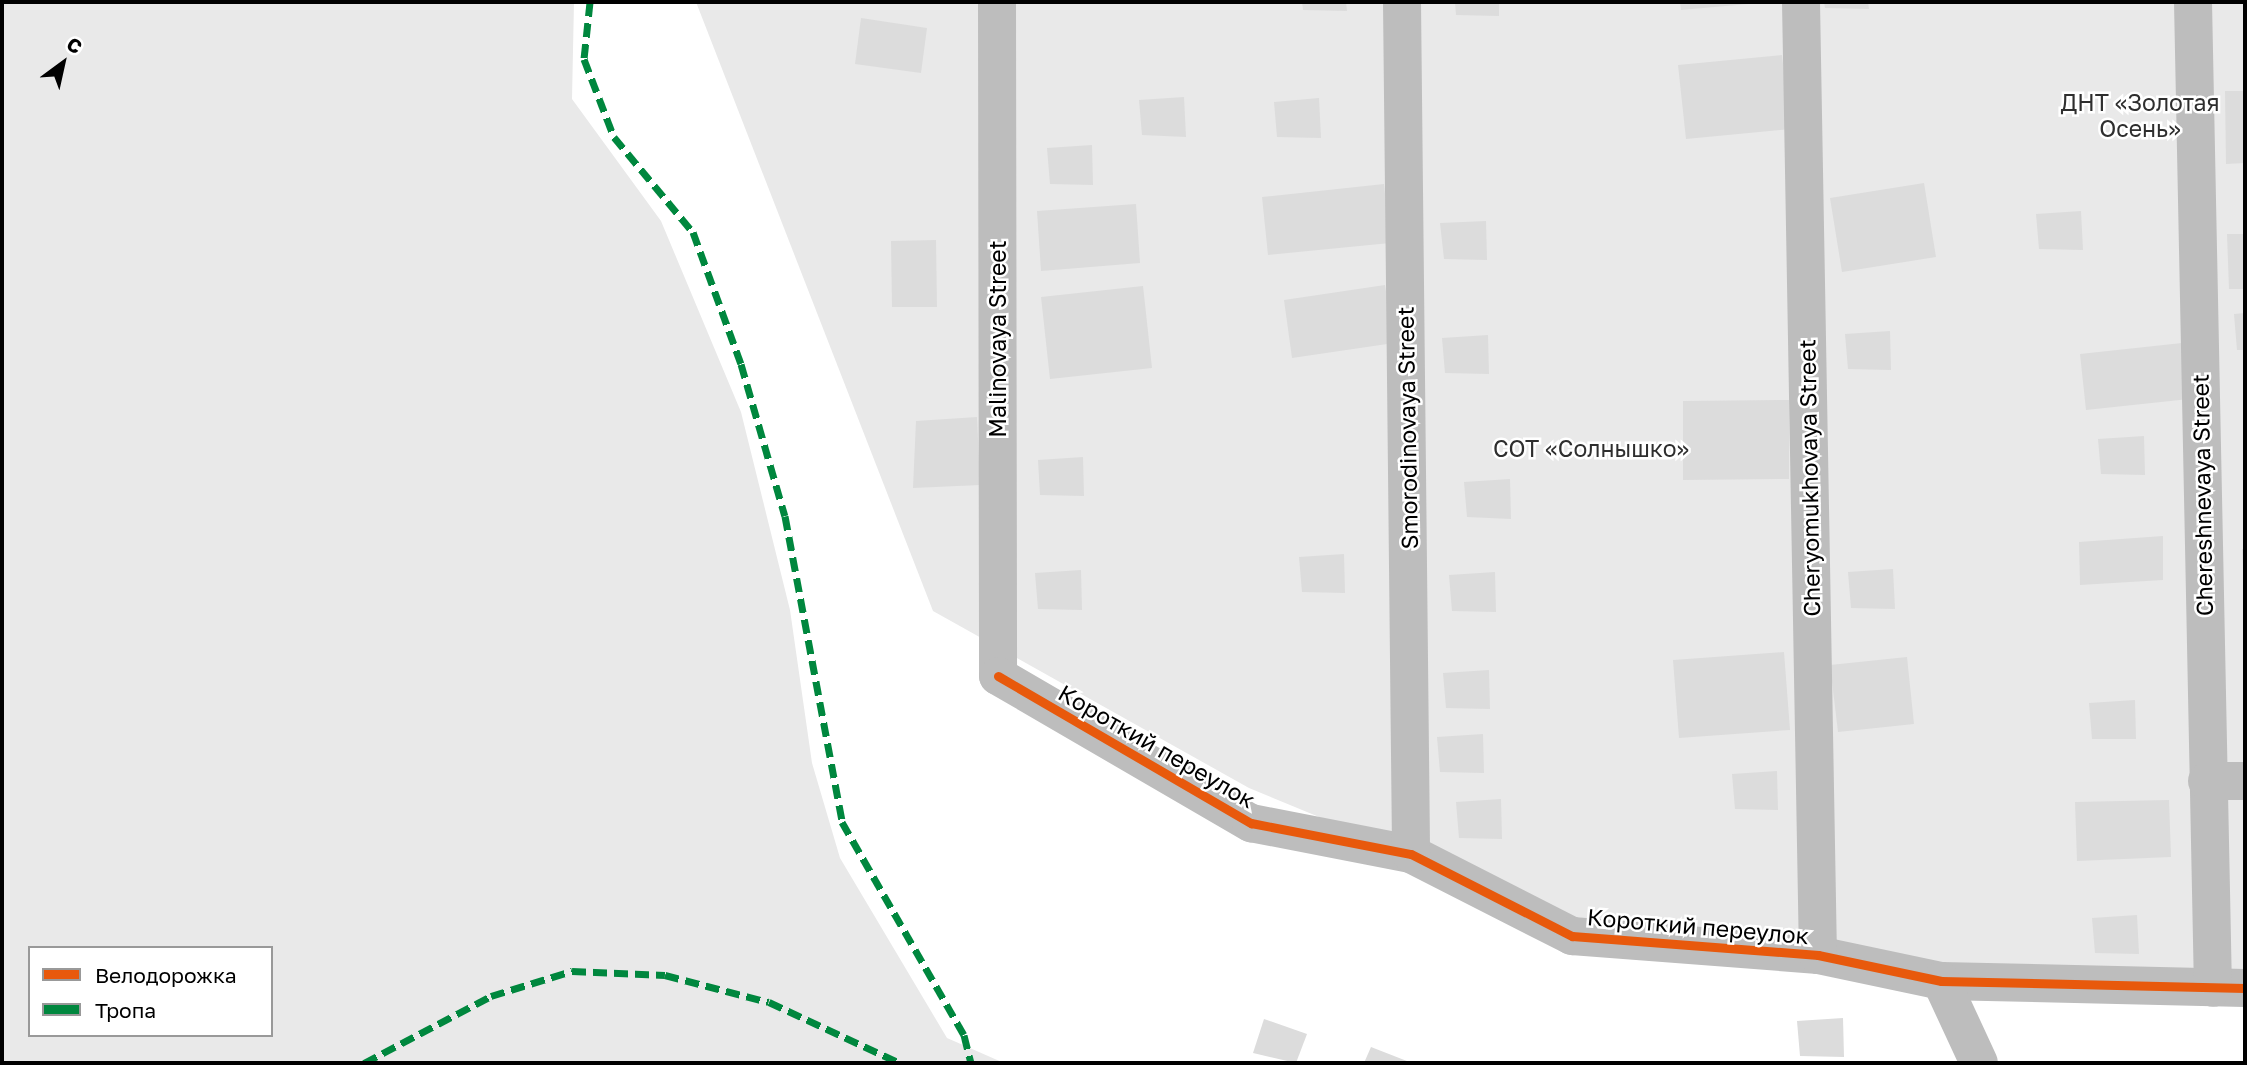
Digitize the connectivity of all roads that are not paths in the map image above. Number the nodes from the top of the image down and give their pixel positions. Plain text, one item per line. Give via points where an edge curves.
1 (997, 2) edge
2 (1402, 2) edge
3 (1801, 2) edge
4 (2193, 2) edge
5 (998, 676) joint
6 (2207, 780) junction
7 (2245, 781) edge
8 (1411, 854) junction
9 (1818, 955) junction
10 (1941, 981) junction
11 (2229, 988) edge
12 (1979, 1063) edge

1 - 5 street, Malinovaya Street
2 - 8 street, Smorodinovaya Street
3 - 9 street, Cheryomukhovaya Street
4 - 6 street, Chereshnevaya Street
5 - 8 street, Короткий переулок via 1251,823
6 - 7 street
6 - 11 street, Chereshnevaya Street
8 - 9 street, Короткий переулок via 1572,936
9 - 10 street, Короткий переулок
10 - 11 street, Короткий переулок
10 - 12 street

